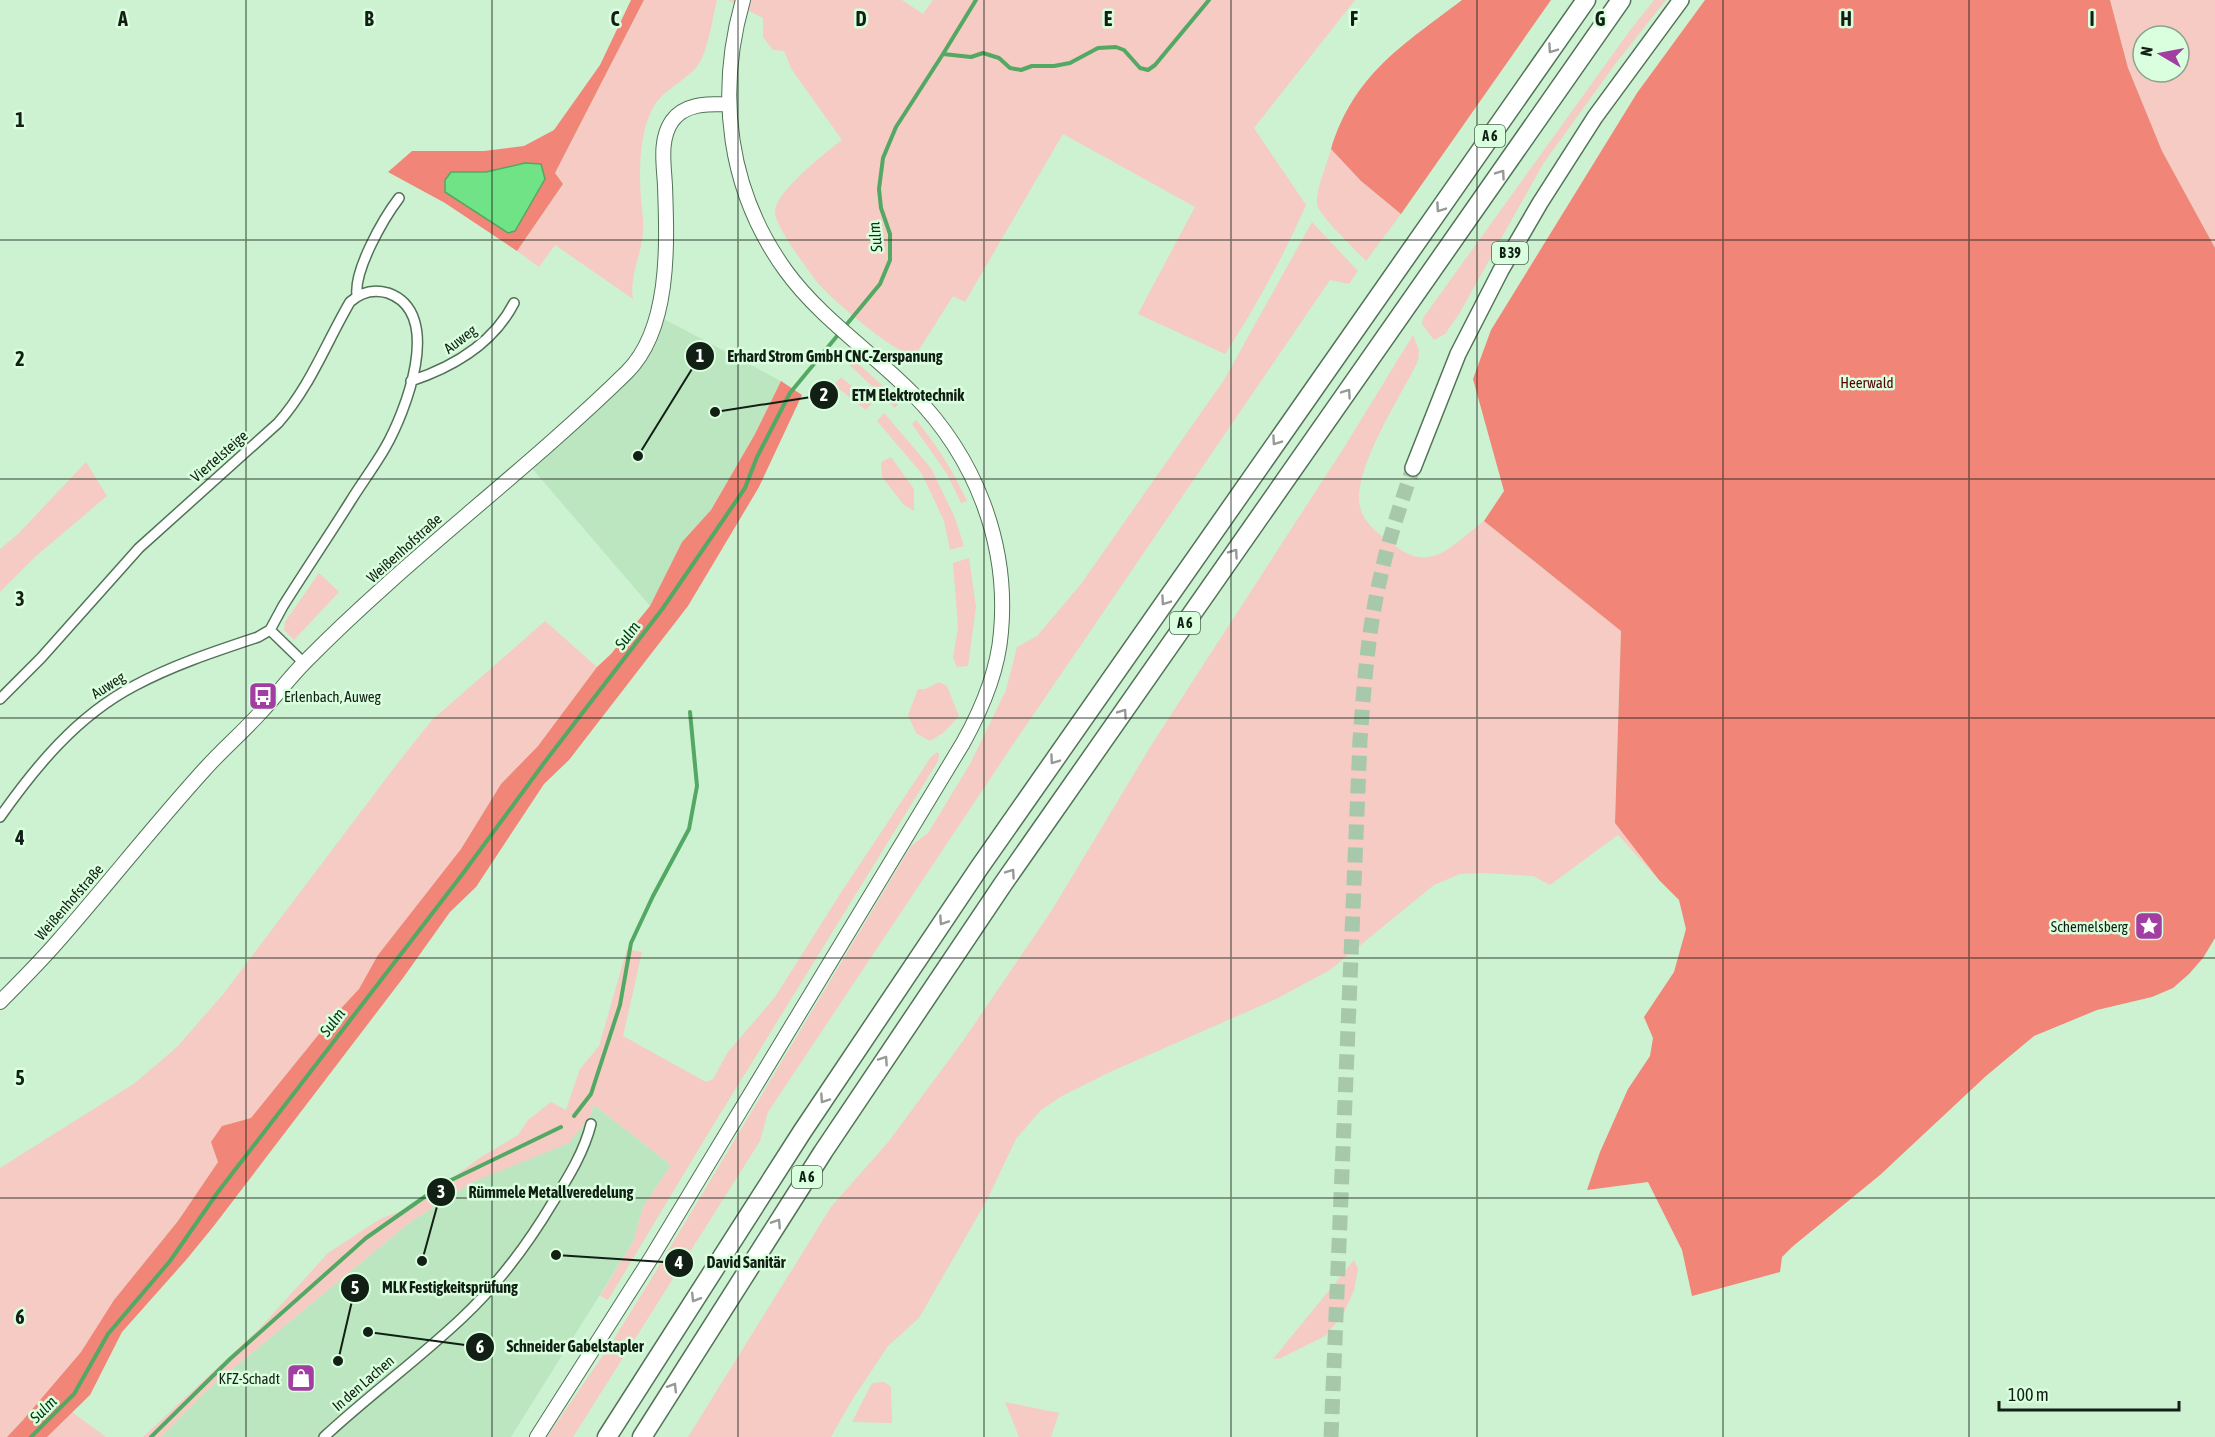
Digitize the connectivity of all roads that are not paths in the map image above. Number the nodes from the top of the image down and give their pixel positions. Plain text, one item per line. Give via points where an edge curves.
1 (743, 0) edge
2 (1586, 0) edge
3 (1621, 0) edge
4 (1626, 0) edge
5 (1681, 0) edge
6 (1607, 21) junction
7 (728, 104) junction
8 (399, 198) dead end
9 (357, 296) junction
10 (514, 303) dead end
11 (411, 381) junction
12 (1413, 468) tunnel mouth
13 (270, 630) junction
14 (304, 663) junction
15 (0, 699) edge
16 (0, 817) edge
17 (0, 1002) edge
18 (591, 1124) dead end
19 (324, 1437) edge
20 (537, 1437) edge
21 (607, 1437) edge
22 (642, 1437) edge

1 - 7 street via 733,47
2 -> 21 highway, A 6 via 891,998
3 - 6 highway
4 - 6 highway, A 6
5 - 12 main road, B 39 via 1595,117 1501,270 1458,354
22 -> 6 highway, A 6 via 805,1179 1003,884
7 - 14 street, Weißenhofstraße via 691,107 680,112 666,130 663,145 667,258 651,332 635,363
7 - 20 street via 741,183 761,232 787,272 832,320 913,394 968,467 989,519 1001,579 1001,634 994,669 976,719 958,752 653,1255
8 - 9 street, Viertelsteige via 385,217 361,270
9 - 11 street, Auweg via 380,291 409,308 418,344
9 - 15 street, Viertelsteige via 344,312 294,405 140,548
10 - 11 street, Auweg via 488,338 463,359
11 - 13 street, Auweg via 385,447
13 - 14 street
13 - 16 street, Auweg via 174,667 104,705 55,746
14 - 17 street, Weißenhofstraße
18 - 19 street, In den Lachen via 570,1174 502,1276 462,1318

